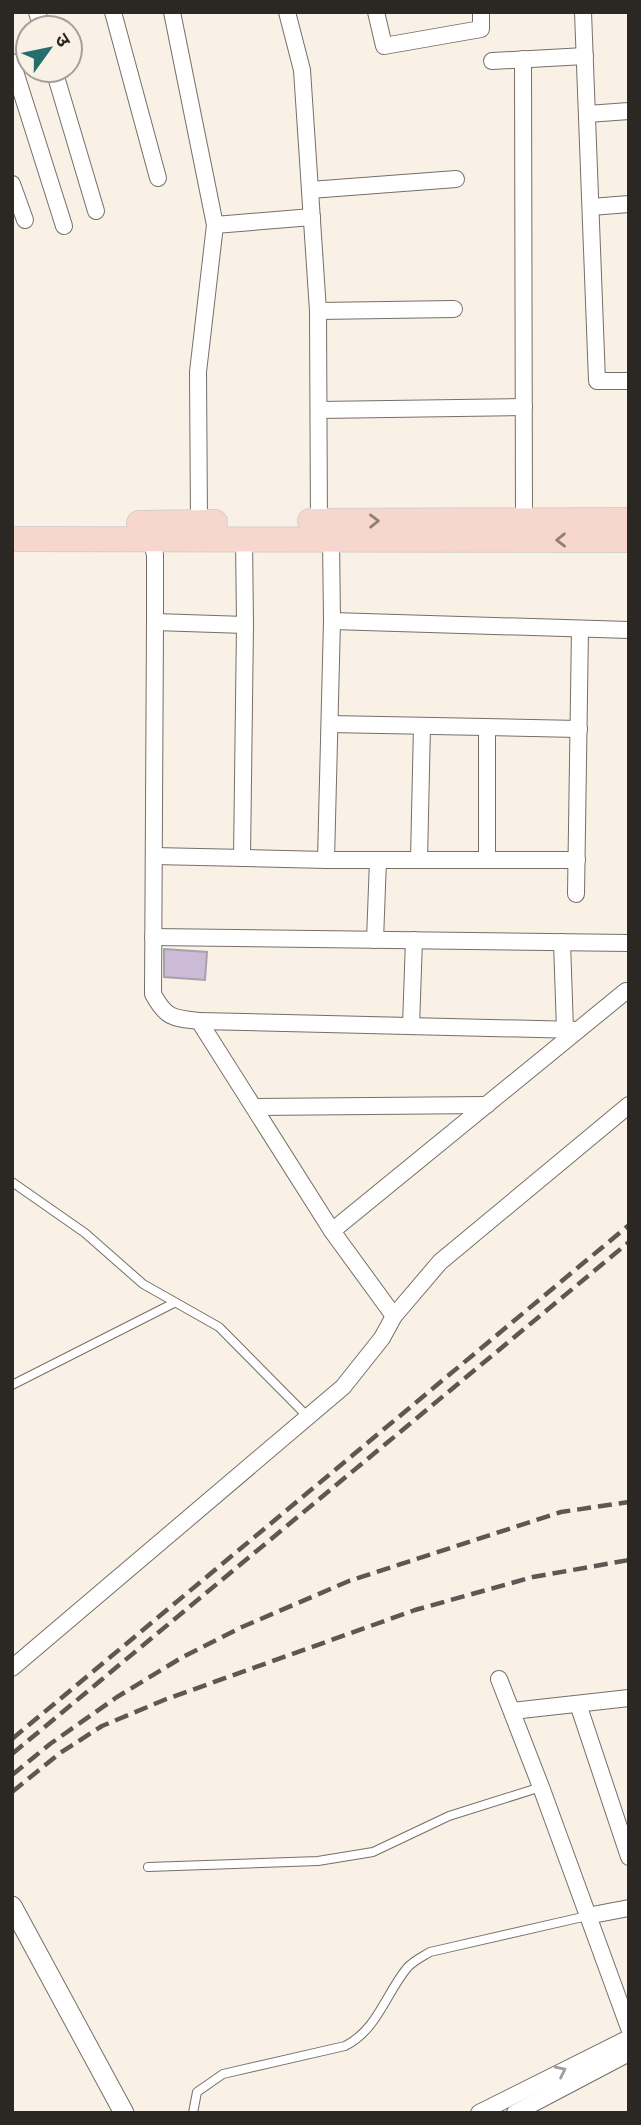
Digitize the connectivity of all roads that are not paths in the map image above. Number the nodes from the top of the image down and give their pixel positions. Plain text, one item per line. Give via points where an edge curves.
1 (113, 12) edge
2 (172, 12) edge
3 (287, 12) edge
4 (376, 12) edge
5 (481, 12) edge
6 (583, 12) edge
7 (585, 56) junction
8 (523, 59) junction
9 (12, 61) edge
10 (492, 61) dead end
11 (58, 84) edge
12 (629, 111) edge
13 (587, 114) junction
14 (158, 178) dead end
15 (456, 179) dead end
16 (12, 184) edge
17 (310, 190) junction
18 (629, 205) edge
19 (591, 207) junction
20 (96, 211) dead end
21 (312, 217) junction
22 (25, 220) dead end
23 (215, 225) junction
24 (64, 226) dead end
25 (454, 309) dead end
26 (318, 311) junction
27 (629, 381) edge
28 (524, 407) junction
29 (318, 410) junction
30 (524, 520) junction
31 (629, 520) edge
32 (12, 522) edge
33 (199, 522) junction
34 (323, 533) junction
35 (244, 538) junction
36 (12, 539) edge
37 (151, 539) junction
38 (629, 540) edge
39 (332, 621) junction
40 (155, 622) junction
41 (245, 625) junction
42 (580, 628) junction
43 (629, 630) edge
44 (330, 724) junction
45 (422, 726) junction
46 (487, 728) junction
47 (579, 729) junction
48 (154, 856) junction
49 (242, 858) junction
50 (326, 860) junction
51 (378, 860) junction
52 (419, 860) junction
53 (487, 860) junction
54 (577, 860) junction
55 (576, 894) dead end
56 (153, 937) junction
57 (375, 940) junction
58 (414, 940) junction
59 (562, 942) junction
60 (629, 943) edge
61 (626, 991) dead end
62 (199, 1021) junction
63 (411, 1026) junction
64 (572, 1030) junction
65 (487, 1105) junction
66 (629, 1105) edge
67 (254, 1107) junction
68 (12, 1182) edge
69 (332, 1231) junction
70 (174, 1303) junction
71 (394, 1316) junction
72 (12, 1385) edge
73 (309, 1418) junction
74 (12, 1668) edge
75 (499, 1679) dead end
76 (629, 1698) edge
77 (578, 1703) junction
78 (512, 1711) junction
79 (541, 1787) junction
80 (629, 1857) edge
81 (148, 1867) dead end
82 (12, 1906) edge
83 (629, 1908) edge
84 (587, 1916) junction
85 (629, 2028) edge
86 (629, 2038) edge
87 (629, 2053) edge
88 (532, 2102) edge
89 (124, 2113) edge
90 (193, 2113) edge
91 (479, 2113) edge
92 (515, 2113) edge

1 - 14 street
2 - 23 street
3 - 17 street via 302,70
4 - 5 street via 384,46 481,29
6 - 7 street
7 - 8 street
7 - 13 street
8 - 10 street
8 - 28 street
9 - 24 street
11 - 20 street
12 - 13 street
13 - 19 street
15 - 17 street
16 - 22 street
17 - 21 street
18 - 19 street
19 - 27 street via 597,381
21 - 23 street
21 - 26 street
23 - 33 street via 198,373
25 - 26 street
26 - 29 street
28 - 29 street
28 - 30 street
29 - 34 street
30 - 31 main road
34 -> 30 main road
32 - 33 main road
33 - 34 main road
34 - 35 main road
38 -> 34 main road
34 - 39 street
35 - 37 main road
35 - 41 street
36 - 37 main road
37 - 40 street
39 - 42 street
39 - 44 street
40 - 41 street
40 - 48 street
41 - 49 street
42 - 43 street
42 - 47 street
44 - 45 street
44 - 50 street
45 - 46 street
45 - 52 street
46 - 47 street
46 - 53 street
47 - 54 street
48 - 49 street
48 - 56 street
49 - 50 street
50 - 51 street
51 - 52 street
51 - 57 street
52 - 53 street
53 - 54 street
54 - 55 street
56 - 57 street
56 - 62 street via 153,994 162,1011 175,1019
57 - 58 street
58 - 59 street
58 - 63 street
59 - 60 street
59 - 64 street
61 - 64 street
62 - 63 street
62 - 67 street
63 - 64 street
64 - 65 street
65 - 67 street
65 - 69 street
66 - 71 street via 440,1262
67 - 69 street
68 - 70 lane
69 - 71 street
70 - 72 lane
70 - 73 lane via 219,1327
71 - 73 street via 344,1387
73 - 74 street
75 - 78 street
76 - 77 street
77 - 78 street
77 - 80 street
78 - 79 street
79 - 81 lane via 449,1816 373,1852 318,1861
79 - 84 street
82 - 89 street
83 - 84 street
84 - 85 street
84 - 90 lane via 430,1952 409,1966 359,2039 223,2074 197,2092
88 -> 86 street
87 - 88 street
88 - 91 street
88 - 92 street

